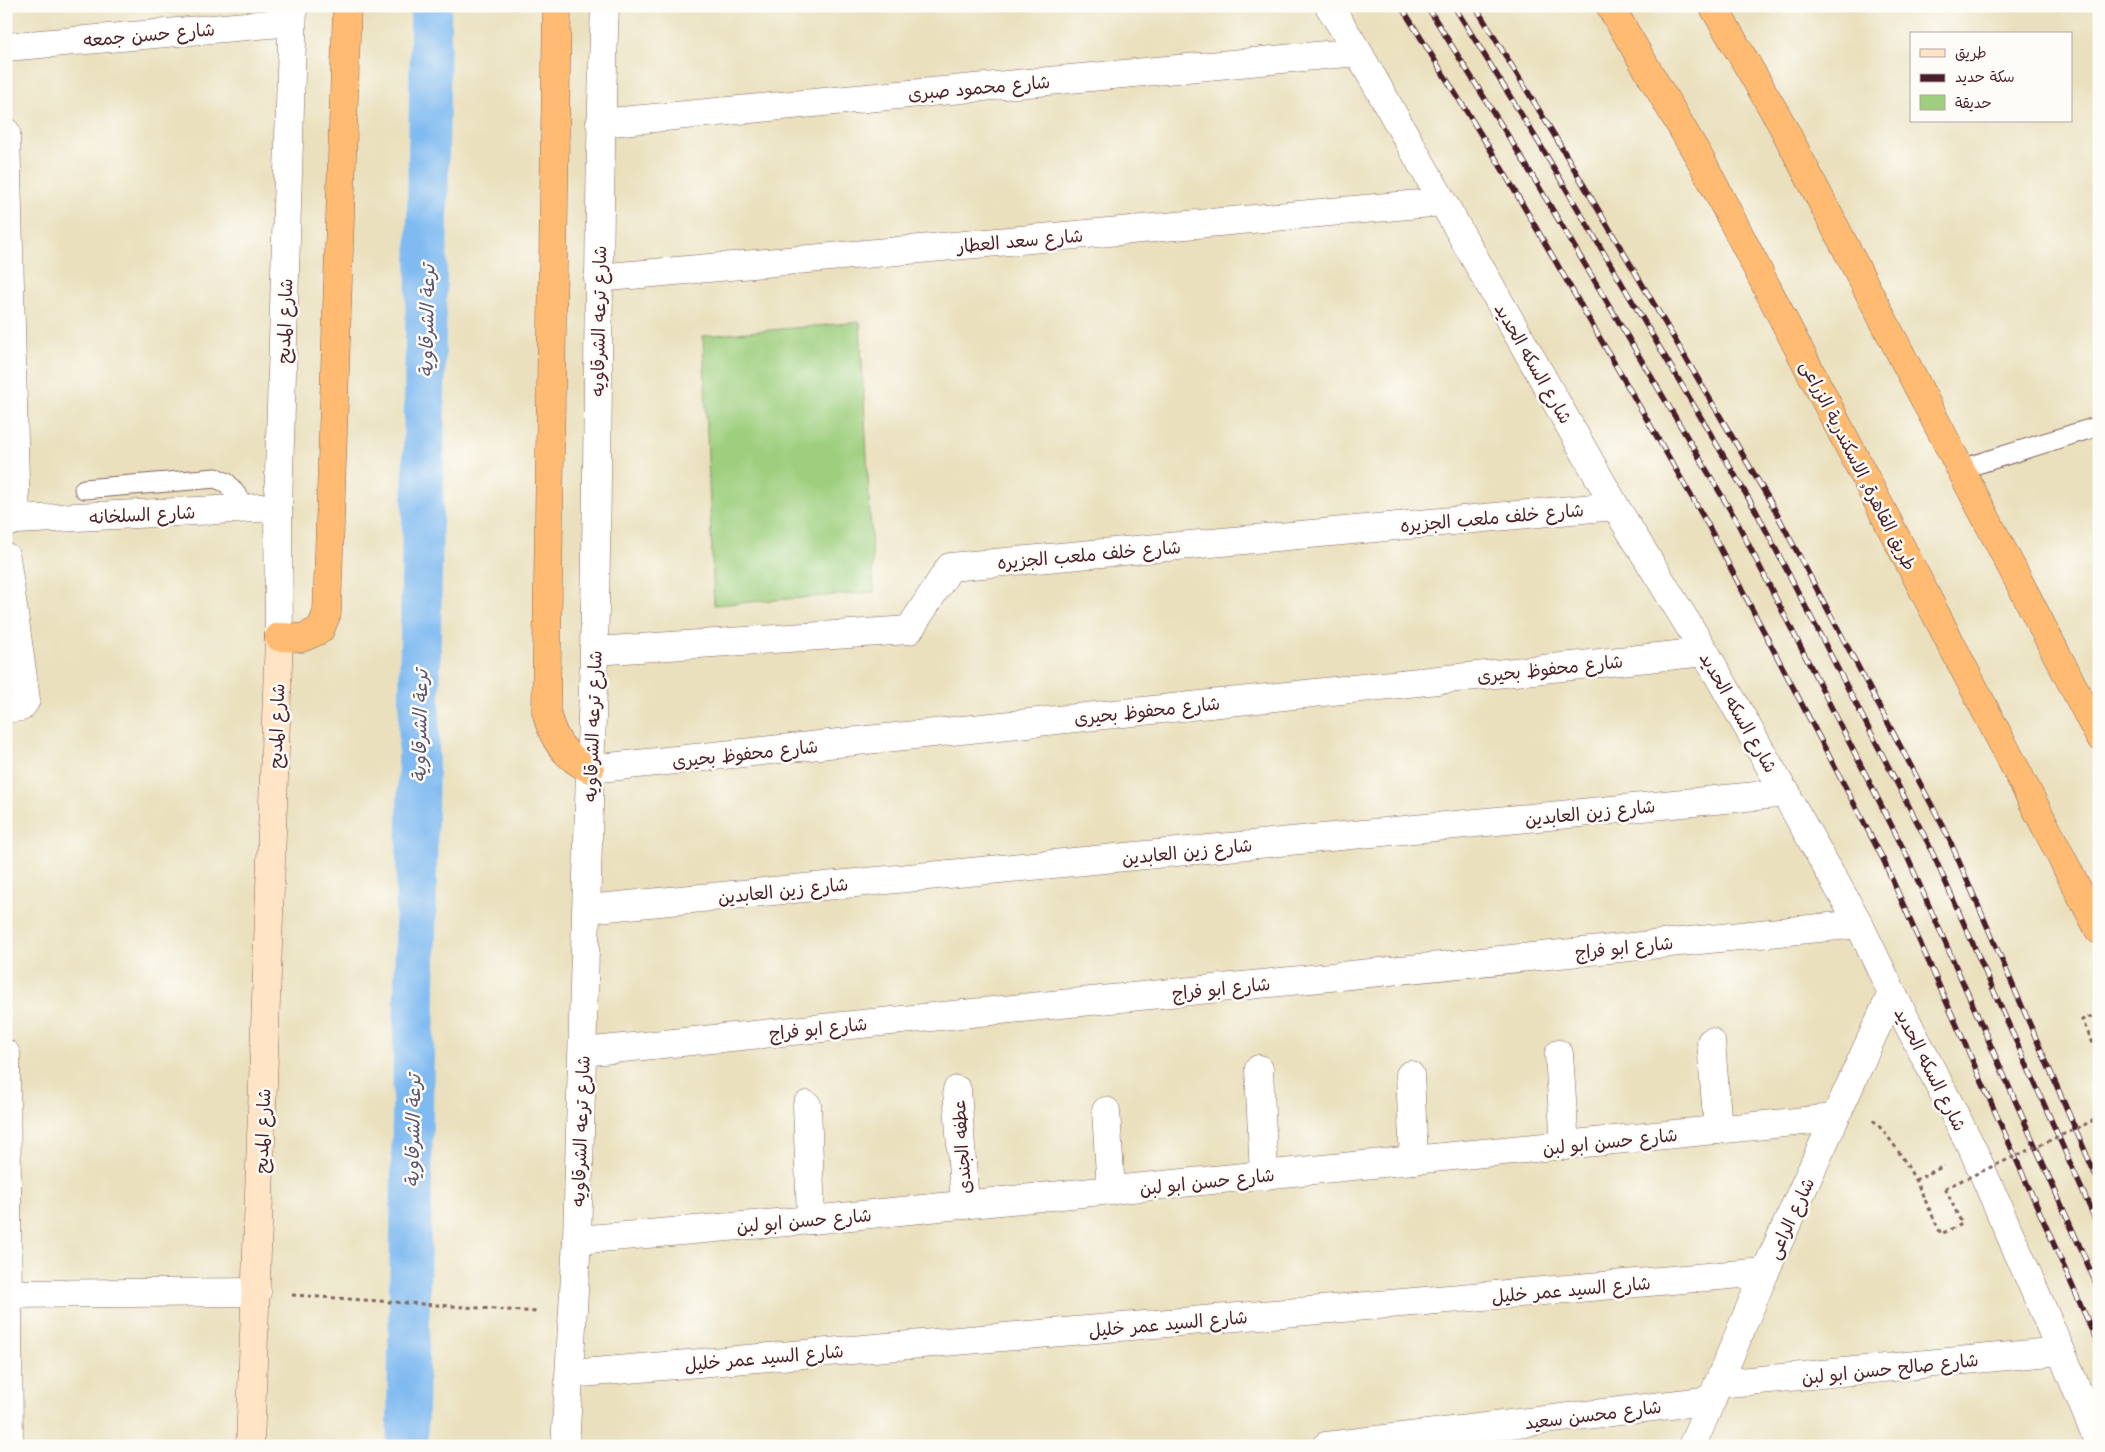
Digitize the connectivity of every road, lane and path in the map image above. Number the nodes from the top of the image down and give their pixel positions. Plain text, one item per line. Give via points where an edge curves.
1 (347, 6) edge
2 (557, 6) edge
3 (605, 6) edge
4 (1329, 6) edge
5 (1610, 6) edge
6 (1713, 6) edge
7 (292, 14) edge
8 (6, 47) edge
9 (1358, 52) junction
10 (600, 123) junction
11 (6, 132) edge
12 (1442, 202) junction
13 (8, 247) edge
14 (598, 278) junction
15 (10, 394) edge
16 (2099, 426) edge
17 (1960, 469) junction
18 (84, 489) dead end
19 (1615, 506) junction
20 (278, 507) junction
21 (248, 508) junction
22 (11, 522) edge
23 (6, 557) edge
24 (279, 637) junction
25 (595, 651) junction
26 (1705, 652) junction
27 (14, 708) edge
28 (2099, 736) edge
29 (590, 769) junction
30 (1786, 793) junction
31 (587, 909) junction
32 (1859, 924) junction
33 (2099, 930) edge
34 (1892, 992) junction
35 (2099, 1013) edge
36 (1711, 1042) dead end
37 (583, 1052) junction
38 (6, 1054) edge
39 (1559, 1054) dead end
40 (2099, 1056) edge
41 (1259, 1069) dead end
42 (1410, 1075) dead end
43 (957, 1090) dead end
44 (807, 1104) dead end
45 (1840, 1109) junction
46 (1106, 1110) dead end
47 (2099, 1118) edge
48 (1718, 1130) junction
49 (1565, 1146) junction
50 (1414, 1160) junction
51 (1264, 1176) junction
52 (1111, 1191) junction
53 (965, 1205) junction
54 (811, 1220) junction
55 (578, 1240) junction
56 (1765, 1272) junction
57 (257, 1292) junction
58 (8, 1294) junction
59 (526, 1311) dead end
60 (7, 1343) edge
61 (2061, 1351) junction
62 (570, 1374) junction
63 (1715, 1392) junction
64 (2099, 1444) edge
65 (9, 1446) edge
66 (250, 1446) edge
67 (565, 1446) edge
68 (1326, 1446) edge
69 (1692, 1446) edge

1 - 24 highway via 327,613 320,630 302,638
2 - 29 highway via 546,711 558,744 578,763
3 - 10 street, شارع ترعه الشرقاويه
4 - 9 street, شارع السكه الحديد
5 - 33 highway, طريق القاهرة, الاسكندرية الزراعى via 1702,162
6 - 17 highway via 1781,123
7 - 8 street, شارع حسن جمعه
7 - 20 street, شارع المديح
9 - 10 street, شارع محمود صبرى
9 - 12 street, شارع السكه الحديد
10 - 14 street, شارع ترعه الشرقاويه
11 - 13 street
12 - 14 street, شارع سعد العطار
12 - 19 street, شارع السكه الحديد
13 - 15 street
14 - 25 street, شارع ترعه الشرقاويه
15 - 22 street
16 - 17 lane
17 - 28 highway
18 - 21 lane via 216,478 227,483
19 - 25 street, شارع خلف ملعب الجزيره via 950,567 909,630
19 - 26 street, شارع السكه الحديد
20 - 21 street, شارع السلخانه
20 - 24 street, شارع المديح
21 - 22 street, شارع السلخانه
23 - 27 street via 26,700
24 - 57 main road, شارع المديح
25 - 29 street, شارع ترعه الشرقاويه
26 - 29 street, شارع محفوظ بحيرى
26 - 30 street, شارع السكه الحديد
29 - 31 street, شارع ترعه الشرقاويه
30 - 31 street, شارع زين العابدين
30 - 32 street, شارع السكه الحديد
31 - 37 street, شارع ترعه الشرقاويه
32 - 34 street, شارع السكه الحديد
32 - 37 street, شارع ابو فراج
34 - 45 street, شارع الراعى
34 - 61 street, شارع السكه الحديد via 1974,1152
35 - 40 path via 2082,1020
36 - 48 street
37 - 55 street, شارع ترعه الشرقاويه
38 - 58 street
39 - 49 street
41 - 51 street
42 - 50 street
43 - 53 street, عطفه الجندى
44 - 54 street
45 - 47 path, bridge via 1867,1114 1887,1134 1902,1156 1941,1234 1962,1224 1945,1188
45 - 48 street, شارع حسن ابو لبن
45 - 56 street, شارع الراعى
46 - 52 street
48 - 49 street, شارع حسن ابو لبن
49 - 50 street, شارع حسن ابو لبن
50 - 51 street, شارع حسن ابو لبن
51 - 52 street, شارع حسن ابو لبن
52 - 53 street, شارع حسن ابو لبن
53 - 54 street, شارع حسن ابو لبن
54 - 55 street, شارع حسن ابو لبن
55 - 62 street, شارع ترعه الشرقاويه
56 - 62 street, شارع السيد عمر خليل
56 - 63 street, شارع الراعى
57 - 58 street
57 - 59 path
57 - 66 main road, شارع المديح
58 - 60 street
60 - 65 street
61 - 63 street, شارع صالح حسن ابو لبن
61 - 64 street, شارع السكه الحديد
62 - 67 street, شارع ترعه الشرقاويه
63 - 68 street, شارع محسن سعيد
63 - 69 street, شارع الراعى

